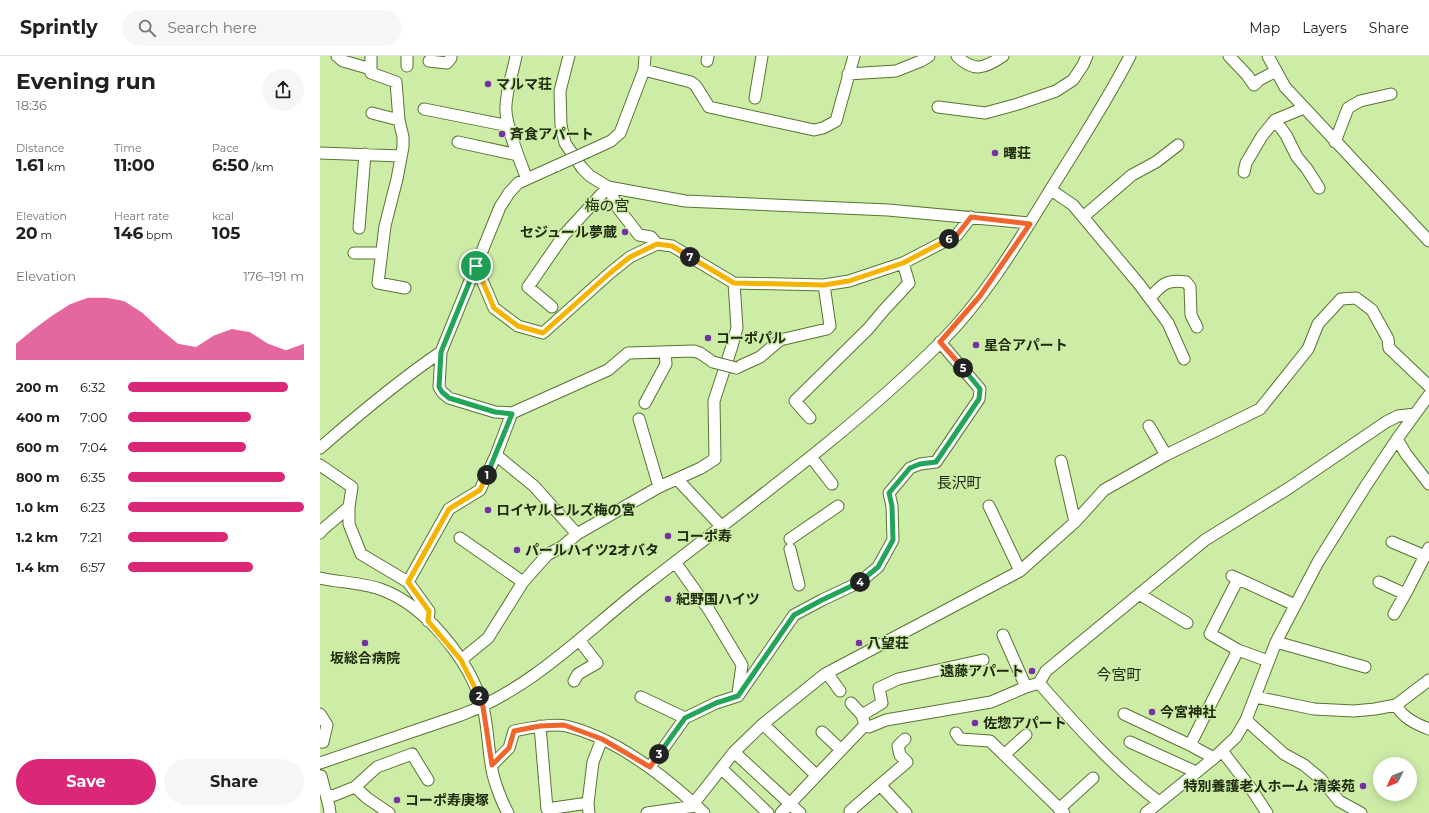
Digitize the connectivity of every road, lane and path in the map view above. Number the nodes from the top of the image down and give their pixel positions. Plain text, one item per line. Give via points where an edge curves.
1 (336, 56) edge
2 (372, 56) edge
3 (452, 56) edge
4 (516, 56) edge
5 (569, 56) edge
6 (646, 56) edge
7 (762, 56) edge
8 (854, 56) edge
9 (929, 56) edge
10 (957, 56) edge
11 (1003, 56) edge
12 (1087, 56) edge
13 (1130, 56) edge
14 (1229, 56) edge
15 (1268, 56) edge
16 (429, 61) dead end
17 (371, 69) junction
18 (644, 70) junction
19 (1276, 71) junction
20 (848, 74) junction
21 (1391, 94) dead end
22 (755, 98) dead end
23 (938, 107) dead end
24 (1304, 108) junction
25 (424, 109) dead end
26 (372, 113) dead end
27 (399, 120) junction
28 (1275, 120) junction
29 (509, 126) junction
30 (458, 142) dead end
31 (1335, 142) junction
32 (1178, 145) dead end
33 (320, 153) edge
34 (365, 154) junction
35 (518, 155) junction
36 (401, 156) junction
37 (1244, 172) dead end
38 (527, 179) junction
39 (608, 186) junction
40 (1319, 188) dead end
41 (1051, 190) junction
42 (971, 217) junction
43 (1083, 217) junction
44 (1030, 224) junction
45 (359, 228) dead end
46 (1429, 241) edge
47 (657, 244) junction
48 (354, 253) dead end
49 (381, 253) junction
50 (903, 263) junction
51 (476, 266) junction
52 (734, 283) junction
53 (824, 285) junction
54 (405, 288) dead end
55 (1150, 298) junction
56 (552, 307) dead end
57 (1197, 327) dead end
58 (940, 342) junction
59 (441, 352) junction
60 (665, 352) junction
61 (1184, 359) dead end
62 (1429, 386) edge
63 (1429, 395) edge
64 (645, 403) dead end
65 (512, 414) junction
66 (1415, 414) junction
67 (810, 418) dead end
68 (639, 419) dead end
69 (1149, 426) dead end
70 (1397, 439) junction
71 (320, 448) edge
72 (496, 455) junction
73 (1166, 455) junction
74 (811, 457) junction
75 (1062, 461) dead end
76 (320, 465) edge
77 (677, 479) junction
78 (832, 484) dead end
79 (1429, 484) edge
80 (659, 488) junction
81 (349, 506) junction
82 (838, 506) dead end
83 (989, 506) dead end
84 (1075, 522) junction
85 (721, 526) junction
86 (320, 533) edge
87 (577, 534) junction
88 (460, 538) dead end
89 (1392, 542) dead end
90 (1427, 552) edge
91 (675, 562) junction
92 (1020, 571) junction
93 (324, 579) edge
94 (408, 582) junction
95 (523, 582) junction
96 (1379, 582) dead end
97 (798, 585) dead end
98 (1139, 594) junction
99 (1405, 594) junction
100 (1295, 605) junction
101 (1394, 614) dead end
102 (428, 621) junction
103 (1186, 623) dead end
104 (1003, 635) dead end
105 (579, 640) junction
106 (1276, 642) junction
107 (1238, 650) junction
108 (461, 660) junction
109 (983, 660) dead end
110 (1268, 661) junction
111 (1365, 667) dead end
112 (827, 673) junction
113 (1429, 680) edge
114 (574, 681) dead end
115 (1039, 683) junction
116 (1026, 687) junction
117 (840, 691) dead end
118 (738, 696) junction
119 (641, 697) dead end
120 (1256, 697) junction
121 (851, 703) dead end
122 (1396, 705) junction
123 (483, 707) junction
124 (320, 714) edge
125 (1124, 714) dead end
126 (685, 718) junction
127 (863, 720) junction
128 (1246, 720) junction
129 (763, 724) junction
130 (540, 726) junction
131 (1429, 729) edge
132 (822, 732) dead end
133 (956, 733) dead end
134 (1026, 735) dead end
135 (602, 739) junction
136 (905, 739) dead end
137 (320, 742) edge
138 (1130, 742) dead end
139 (1190, 745) junction
140 (840, 749) junction
141 (734, 752) junction
142 (1004, 755) junction
143 (1218, 755) junction
144 (320, 763) edge
145 (492, 765) junction
146 (650, 767) junction
147 (720, 768) junction
148 (1196, 772) junction
149 (816, 775) junction
150 (320, 776) edge
151 (1093, 778) dead end
152 (428, 780) dead end
153 (880, 785) junction
154 (355, 787) junction
155 (327, 797) junction
156 (1159, 802) junction
157 (790, 804) junction
158 (698, 807) edge
159 (588, 808) edge
160 (850, 811) dead end
161 (1062, 811) edge
162 (330, 813) edge
163 (389, 813) edge
164 (508, 813) edge
165 (648, 813) edge
166 (768, 813) edge
167 (781, 813) edge
168 (800, 813) edge
169 (906, 813) edge
170 (1146, 813) edge
171 (1268, 813) edge
172 (1362, 813) edge

1 - 17 street via 343,61
2 - 17 street
3 - 16 street via 447,63
4 - 29 street via 505,105
5 - 39 street via 560,91 561,125 565,143 582,168 590,176
6 - 18 street
7 - 22 street
8 - 20 street
9 - 20 street via 896,71
10 - 11 street via 974,68 992,63
12 - 23 street via 1073,80 1056,92 985,113
13 - 41 street via 1113,90
14 - 19 street via 1254,85
15 - 19 street
17 - 27 street via 371,73 396,82
18 - 20 street via 691,82 709,107 814,130 836,121
18 - 38 street, bridge via 620,133 611,141
19 - 24 street via 1285,87
21 - 31 street via 1360,101 1348,108
24 - 28 street
24 - 31 street
25 - 29 street
26 - 27 street
27 - 36 street via 403,137
28 - 37 street via 1262,136 1246,163
28 - 40 street via 1286,135 1296,157
29 - 35 street
30 - 35 street
31 - 46 street
32 - 43 street via 1156,162 1132,175
33 - 34 street
34 - 36 street
34 - 45 street
35 - 38 street
36 - 49 street
38 - 51 street via 518,183 500,207
39 - 42 street via 685,201 888,210
39 - 47 street via 618,208 639,235 651,236
39 - 56 street via 564,235 528,287
41 - 43 street via 1073,205
41 - 44 street
42 - 44 street
42 - 50 street via 957,235
43 - 55 street
44 - 58 street via 980,296
47 - 51 street via 630,257 543,333 518,326 494,308
47 - 52 street via 672,246
48 - 49 street
49 - 54 street via 378,283
50 - 53 street via 849,281
50 - 67 street via 909,283 868,329 795,401
51 - 59 street
52 - 53 street
52 - 77 street via 737,328 714,401 715,459
53 - 60 street, bridge via 830,326 827,329 780,340 760,357 736,368 714,362 700,352
55 - 57 street via 1161,285 1175,280 1186,282 1190,287 1191,315
55 - 61 street via 1168,324
58 - 74 street via 854,422
58 - 118 street via 980,389 979,399 936,462 910,468 889,493 893,540 878,567 860,582 794,615
59 - 65 street via 439,387 442,392 449,398 495,412
59 - 71 street via 363,410
60 - 64 street via 666,364
60 - 65 street via 628,353 608,370
62 - 73 street via 1389,348 1388,339 1372,310 1356,298 1340,299 1318,324 1308,349 1260,409
63 - 66 street
65 - 72 street
66 - 70 street
66 - 98 street via 1398,416 1386,422 1289,488 1205,540
68 - 80 street
69 - 73 street
70 - 79 street
70 - 100 street via 1318,562
72 - 87 street via 534,486
72 - 94 street via 480,490 449,509
73 - 84 street via 1104,490
74 - 78 street
74 - 85 street
75 - 84 street
76 - 81 street via 352,487
77 - 80 street
77 - 85 street
80 - 87 street
81 - 86 street
81 - 94 street via 349,524 361,554
82 - 97 street via 790,544
83 - 92 street
84 - 92 street
85 - 91 street
87 - 95 street via 547,555
88 - 95 street
89 - 90 street
90 - 99 street
91 - 105 street
91 - 118 street via 709,610 742,665
92 - 112 street
93 - 102 street via 378,588 395,595
94 - 102 street via 429,611
95 - 108 street via 488,638
96 - 99 street
98 - 103 street
98 - 115 street via 1046,671
99 - 101 street
100 - 106 street
100 - 107 street via 1234,577 1210,634
102 - 108 street
104 - 116 street
105 - 114 street via 597,663 578,674
105 - 123 street via 521,685
106 - 110 street
106 - 111 street
107 - 110 street
107 - 139 street
108 - 123 street
109 - 127 street via 898,679 878,688 882,703
110 - 120 street
112 - 117 street
112 - 129 street
113 - 122 street
115 - 116 street
115 - 156 street via 1079,729 1133,782
116 - 127 street via 991,702 886,720 869,727
118 - 126 street
119 - 126 street
120 - 122 street via 1314,710 1354,711
120 - 128 street
121 - 127 street
122 - 131 street via 1400,713 1415,724
123 - 144 street
123 - 145 street
124 - 137 street via 327,726 323,742
125 - 139 street
126 - 146 street
127 - 140 street
128 - 143 street via 1236,737
128 - 172 street via 1284,754 1304,764 1321,779 1339,801
129 - 141 street
129 - 149 street
130 - 135 street via 564,725
130 - 145 street via 514,731 509,748
130 - 159 street via 547,809
132 - 140 street
133 - 142 street via 960,739 990,741
134 - 142 street
135 - 146 street
135 - 159 street via 593,762
136 - 153 street via 898,746 900,755 907,762
138 - 148 street
139 - 143 street
140 - 149 street
141 - 147 street
141 - 157 street
142 - 161 street
143 - 148 street
143 - 171 street via 1250,787
145 - 164 street via 492,772
146 - 158 street
147 - 158 street
147 - 166 street
148 - 156 street
149 - 157 street
150 - 155 street
151 - 161 street
152 - 154 street via 412,754 377,766
153 - 160 street
153 - 169 street
154 - 155 street
154 - 163 street
155 - 162 street
156 - 170 street
157 - 167 street
157 - 168 street
158 - 165 street

